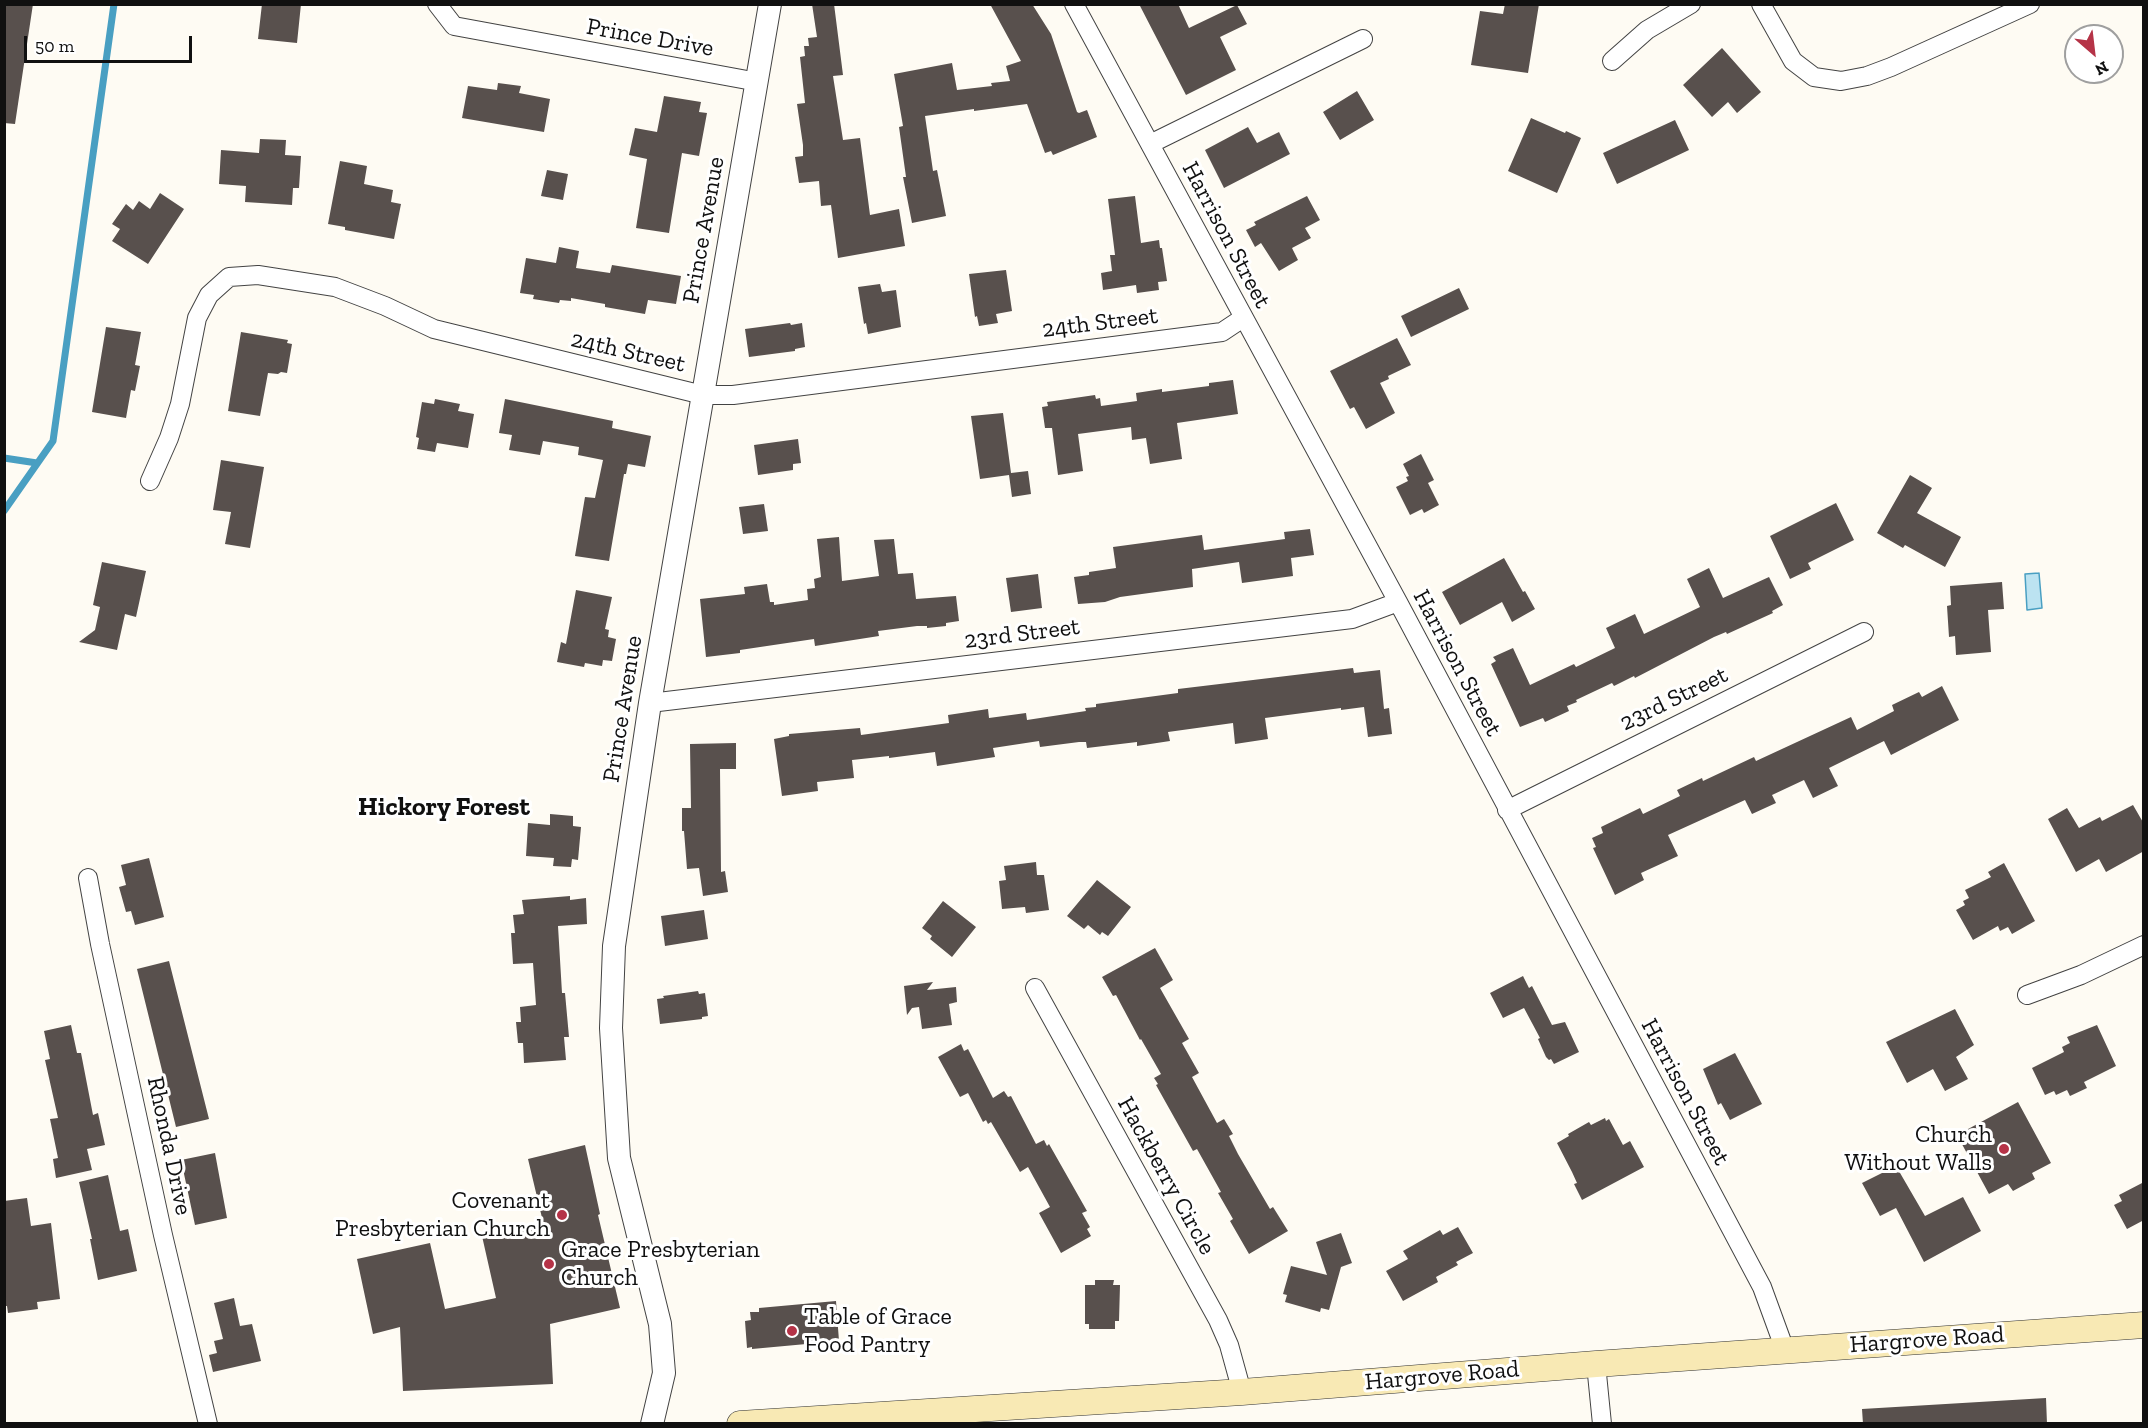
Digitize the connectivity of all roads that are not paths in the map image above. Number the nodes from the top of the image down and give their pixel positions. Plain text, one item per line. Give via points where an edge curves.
1 (437, 4) edge
2 (770, 4) edge
3 (1074, 4) edge
4 (1691, 4) edge
5 (1761, 4) edge
6 (2030, 4) edge
7 (1363, 39) dead end
8 (1612, 61) dead end
9 (758, 82) junction
10 (1150, 144) junction
11 (1243, 318) junction
12 (703, 395) junction
13 (150, 481) dead end
14 (1398, 602) junction
15 (1864, 632) dead end
16 (650, 703) junction
17 (1507, 810) junction
18 (88, 878) dead end
19 (2144, 945) edge
20 (1035, 988) dead end
21 (2027, 995) dead end
22 (2144, 1325) edge
23 (1785, 1350) junction
24 (1596, 1364) junction
25 (1242, 1392) junction
26 (968, 1417) edge
27 (208, 1424) edge
28 (652, 1424) edge
29 (740, 1424) edge
30 (1602, 1424) edge

1 - 9 street, Prince Drive via 454,26
2 - 9 street, Prince Avenue
3 - 10 street, Harrison Street
4 - 8 street via 1647,30
5 - 6 street via 1793,61 1814,77 1841,81 1867,76
7 - 10 street
9 - 12 street, Prince Avenue
10 - 11 street, Harrison Street
11 - 12 street, 24th Street via 1222,332
11 - 14 street, Harrison Street
12 - 13 street, 24th Street via 434,329 334,288 258,275 229,277 209,295 197,318 180,404
12 - 16 street, Prince Avenue
14 - 16 street, 23rd Street via 1352,619
14 - 17 street, Harrison Street
15 - 17 street, 23rd Street
16 - 28 street, Prince Avenue via 614,946 611,1028 620,1158 660,1324 664,1373
17 - 23 street, Harrison Street via 1762,1287
18 - 27 street, Rhonda Drive via 163,1235
19 - 21 street
20 - 25 street, Hackberry Circle via 1218,1320
22 - 23 main road, Hargrove Road
23 - 24 main road, Hargrove Road
24 - 25 main road, Hargrove Road
24 - 30 street
25 - 26 main road, Hargrove Road
26 - 29 main road, Hargrove Road

